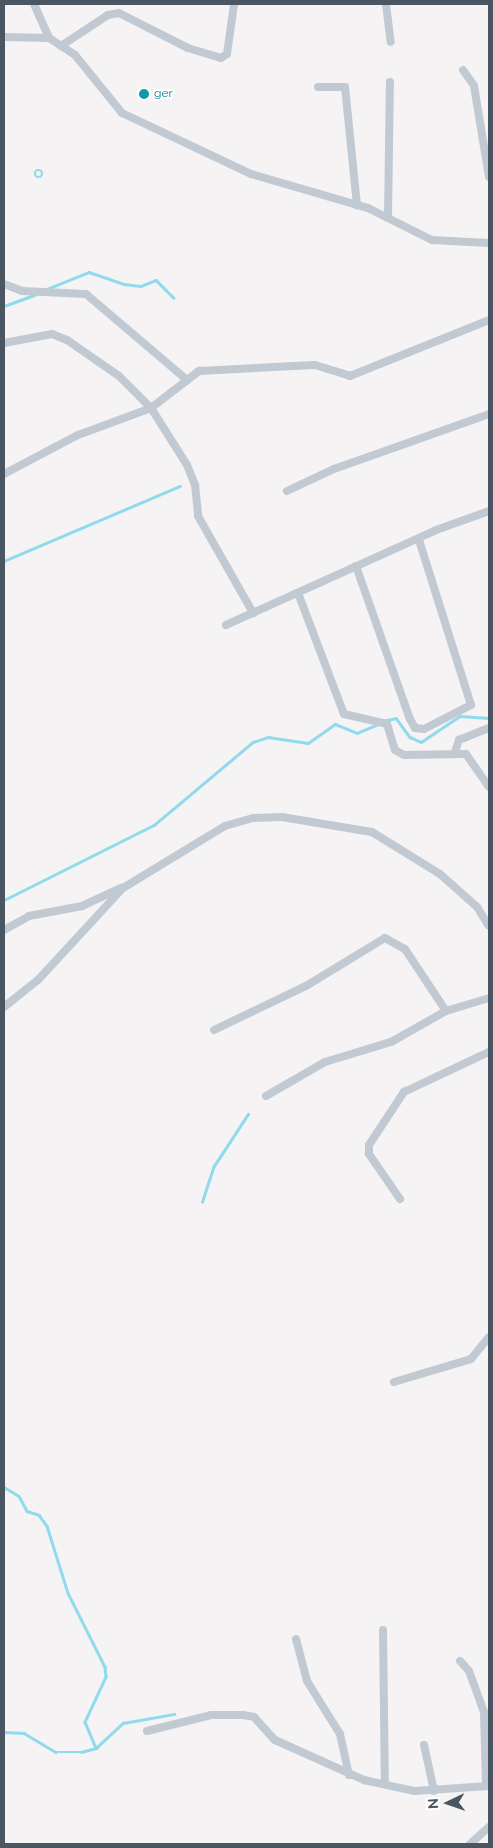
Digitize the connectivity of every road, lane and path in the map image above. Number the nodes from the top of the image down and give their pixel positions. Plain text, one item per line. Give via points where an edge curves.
1 (34, 4) edge
2 (234, 4) edge
3 (386, 4) edge
4 (4, 37) edge
5 (49, 38) junction
6 (391, 42) dead end
7 (61, 46) junction
8 (463, 70) dead end
9 (390, 82) dead end
10 (318, 87) dead end
11 (489, 177) edge
12 (357, 205) junction
13 (388, 218) junction
14 (489, 243) edge
15 (4, 284) edge
16 (489, 320) edge
17 (4, 343) edge
18 (186, 380) junction
19 (151, 408) junction
20 (489, 414) edge
21 (4, 474) edge
22 (287, 492) dead end
23 (489, 511) edge
24 (419, 540) junction
25 (356, 566) junction
26 (298, 593) junction
27 (253, 613) junction
28 (226, 626) dead end
29 (489, 728) edge
30 (455, 752) junction
31 (489, 787) edge
32 (123, 888) junction
33 (489, 926) edge
34 (4, 930) edge
35 (489, 998) edge
36 (4, 1008) edge
37 (446, 1011) junction
38 (214, 1030) dead end
39 (489, 1052) edge
40 (266, 1096) dead end
41 (400, 1199) dead end
42 (489, 1337) edge
43 (394, 1382) dead end
44 (383, 1630) dead end
45 (296, 1639) dead end
46 (460, 1661) dead end
47 (147, 1731) dead end
48 (424, 1745) dead end
49 (349, 1776) junction
50 (385, 1784) junction
51 (488, 1785) edge
52 (434, 1791) junction
53 (489, 1827) edge
54 (470, 1844) edge

1 - 5 street
2 - 7 street via 227,54 221,58 188,48 119,13 108,15
3 - 6 street
4 - 5 street
5 - 7 street
7 - 12 street via 75,55 122,113 148,127 251,174
8 - 11 street via 474,86
9 - 13 street
10 - 12 street via 342,84 347,92
12 - 13 street
13 - 14 street via 432,240
15 - 18 street via 22,291 86,294
16 - 18 street via 455,330 365,373 333,374 314,365 299,365 200,371
17 - 19 street via 52,334 67,340 120,376
18 - 19 street
19 - 21 street via 78,435
19 - 27 street via 187,465 195,485 198,516
20 - 22 street via 334,469
23 - 24 street
24 - 25 street
24 - 25 street via 471,704 424,729 415,728 410,719
25 - 26 street
26 - 27 street
26 - 30 street via 344,714 387,724 394,750 404,756
27 - 28 street
29 - 30 street via 459,740
30 - 31 street via 466,754
32 - 33 street via 225,826 282,817 372,832 402,848 477,907
32 - 34 street via 82,906 29,916
32 - 36 street via 38,980
35 - 37 street
37 - 38 street via 404,949 385,938 306,986
37 - 40 street via 391,1042 325,1062
39 - 41 street via 404,1092 369,1146 369,1154
42 - 43 street via 471,1359
44 - 50 street
45 - 49 street via 307,1680 340,1734
46 - 51 street via 469,1671 484,1712
47 - 49 street via 211,1715 254,1717 274,1740
48 - 52 street
49 - 50 street
50 - 52 street
51 - 52 street
53 - 54 street

